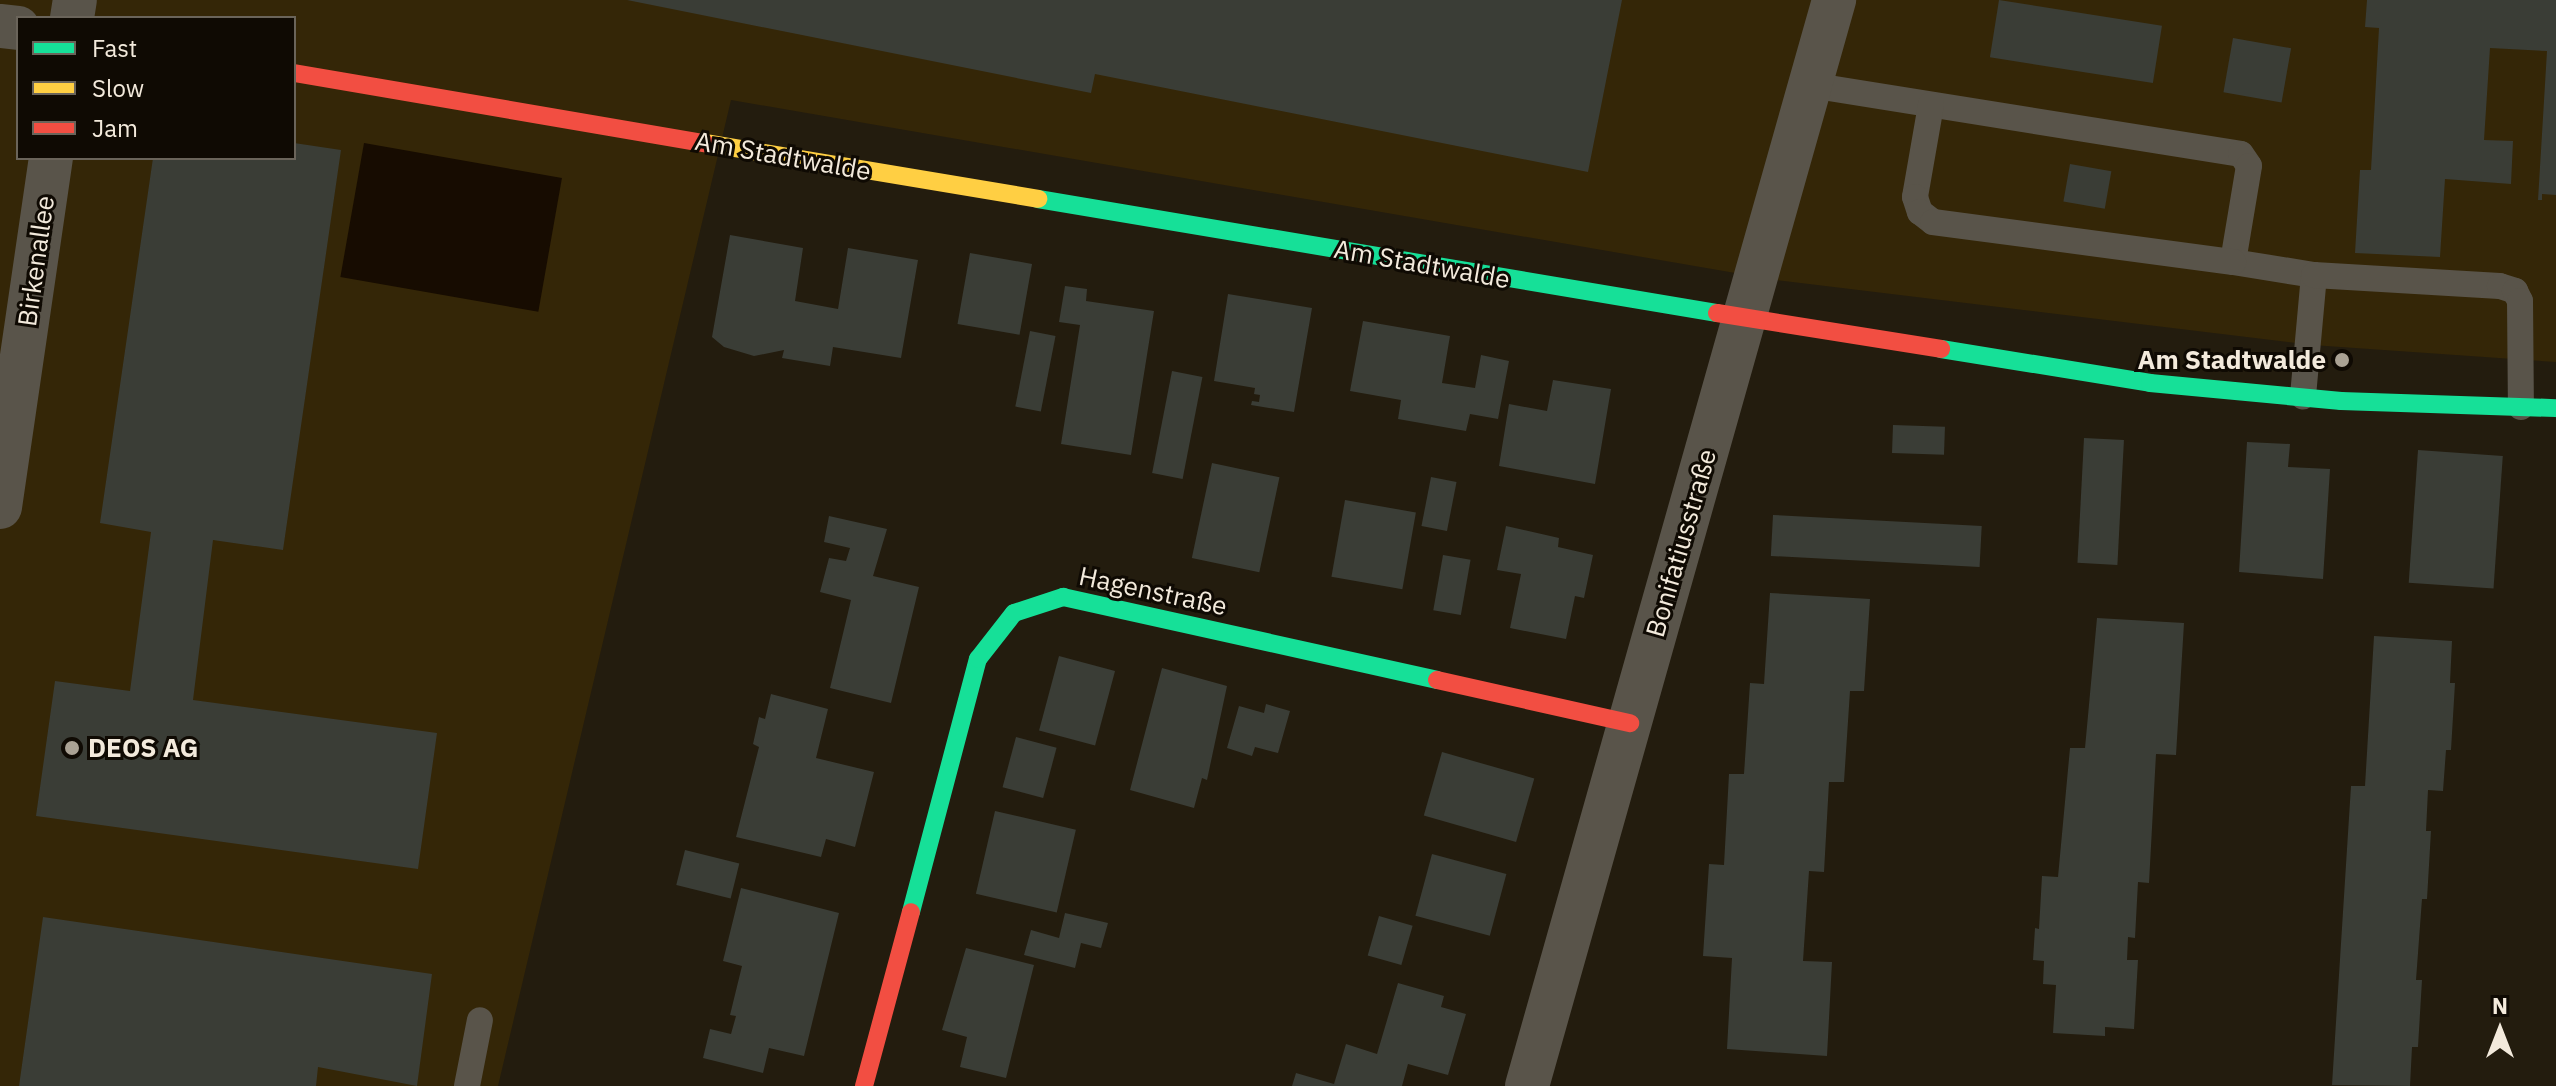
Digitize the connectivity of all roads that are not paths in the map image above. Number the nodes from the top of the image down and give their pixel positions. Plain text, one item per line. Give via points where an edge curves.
1 (1834, 0) edge
2 (296, 73) edge
3 (1810, 85) junction
4 (1931, 105) junction
5 (51, 160) edge
6 (2233, 262) junction
7 (2314, 275) junction
8 (1744, 318) junction
9 (2303, 397) junction
10 (2521, 407) junction
11 (2556, 408) edge
12 (0, 507) edge
13 (1630, 723) junction
14 (480, 1020) dead end
15 (467, 1086) edge
16 (864, 1086) edge
17 (1527, 1086) edge

1 - 3 street, Bonifatiusstraße
2 - 8 street, Am Stadtwalde
3 - 4 lane
3 - 8 street, Bonifatiusstraße
4 - 6 lane via 2241,154 2249,166
4 - 6 lane via 1915,197 1920,212 1933,222
5 - 12 street, Birkenallee
6 - 7 lane
7 - 9 lane
7 - 10 lane via 2515,291 2520,301
8 - 9 street, Am Stadtwalde via 2150,383
8 - 13 street, Bonifatiusstraße
9 - 10 street, Am Stadtwalde
10 - 11 street, Am Stadtwalde
13 - 16 street, Hagenstraße via 1063,597 1014,613 978,659
13 - 17 street, Bonifatiusstraße
14 - 15 lane

